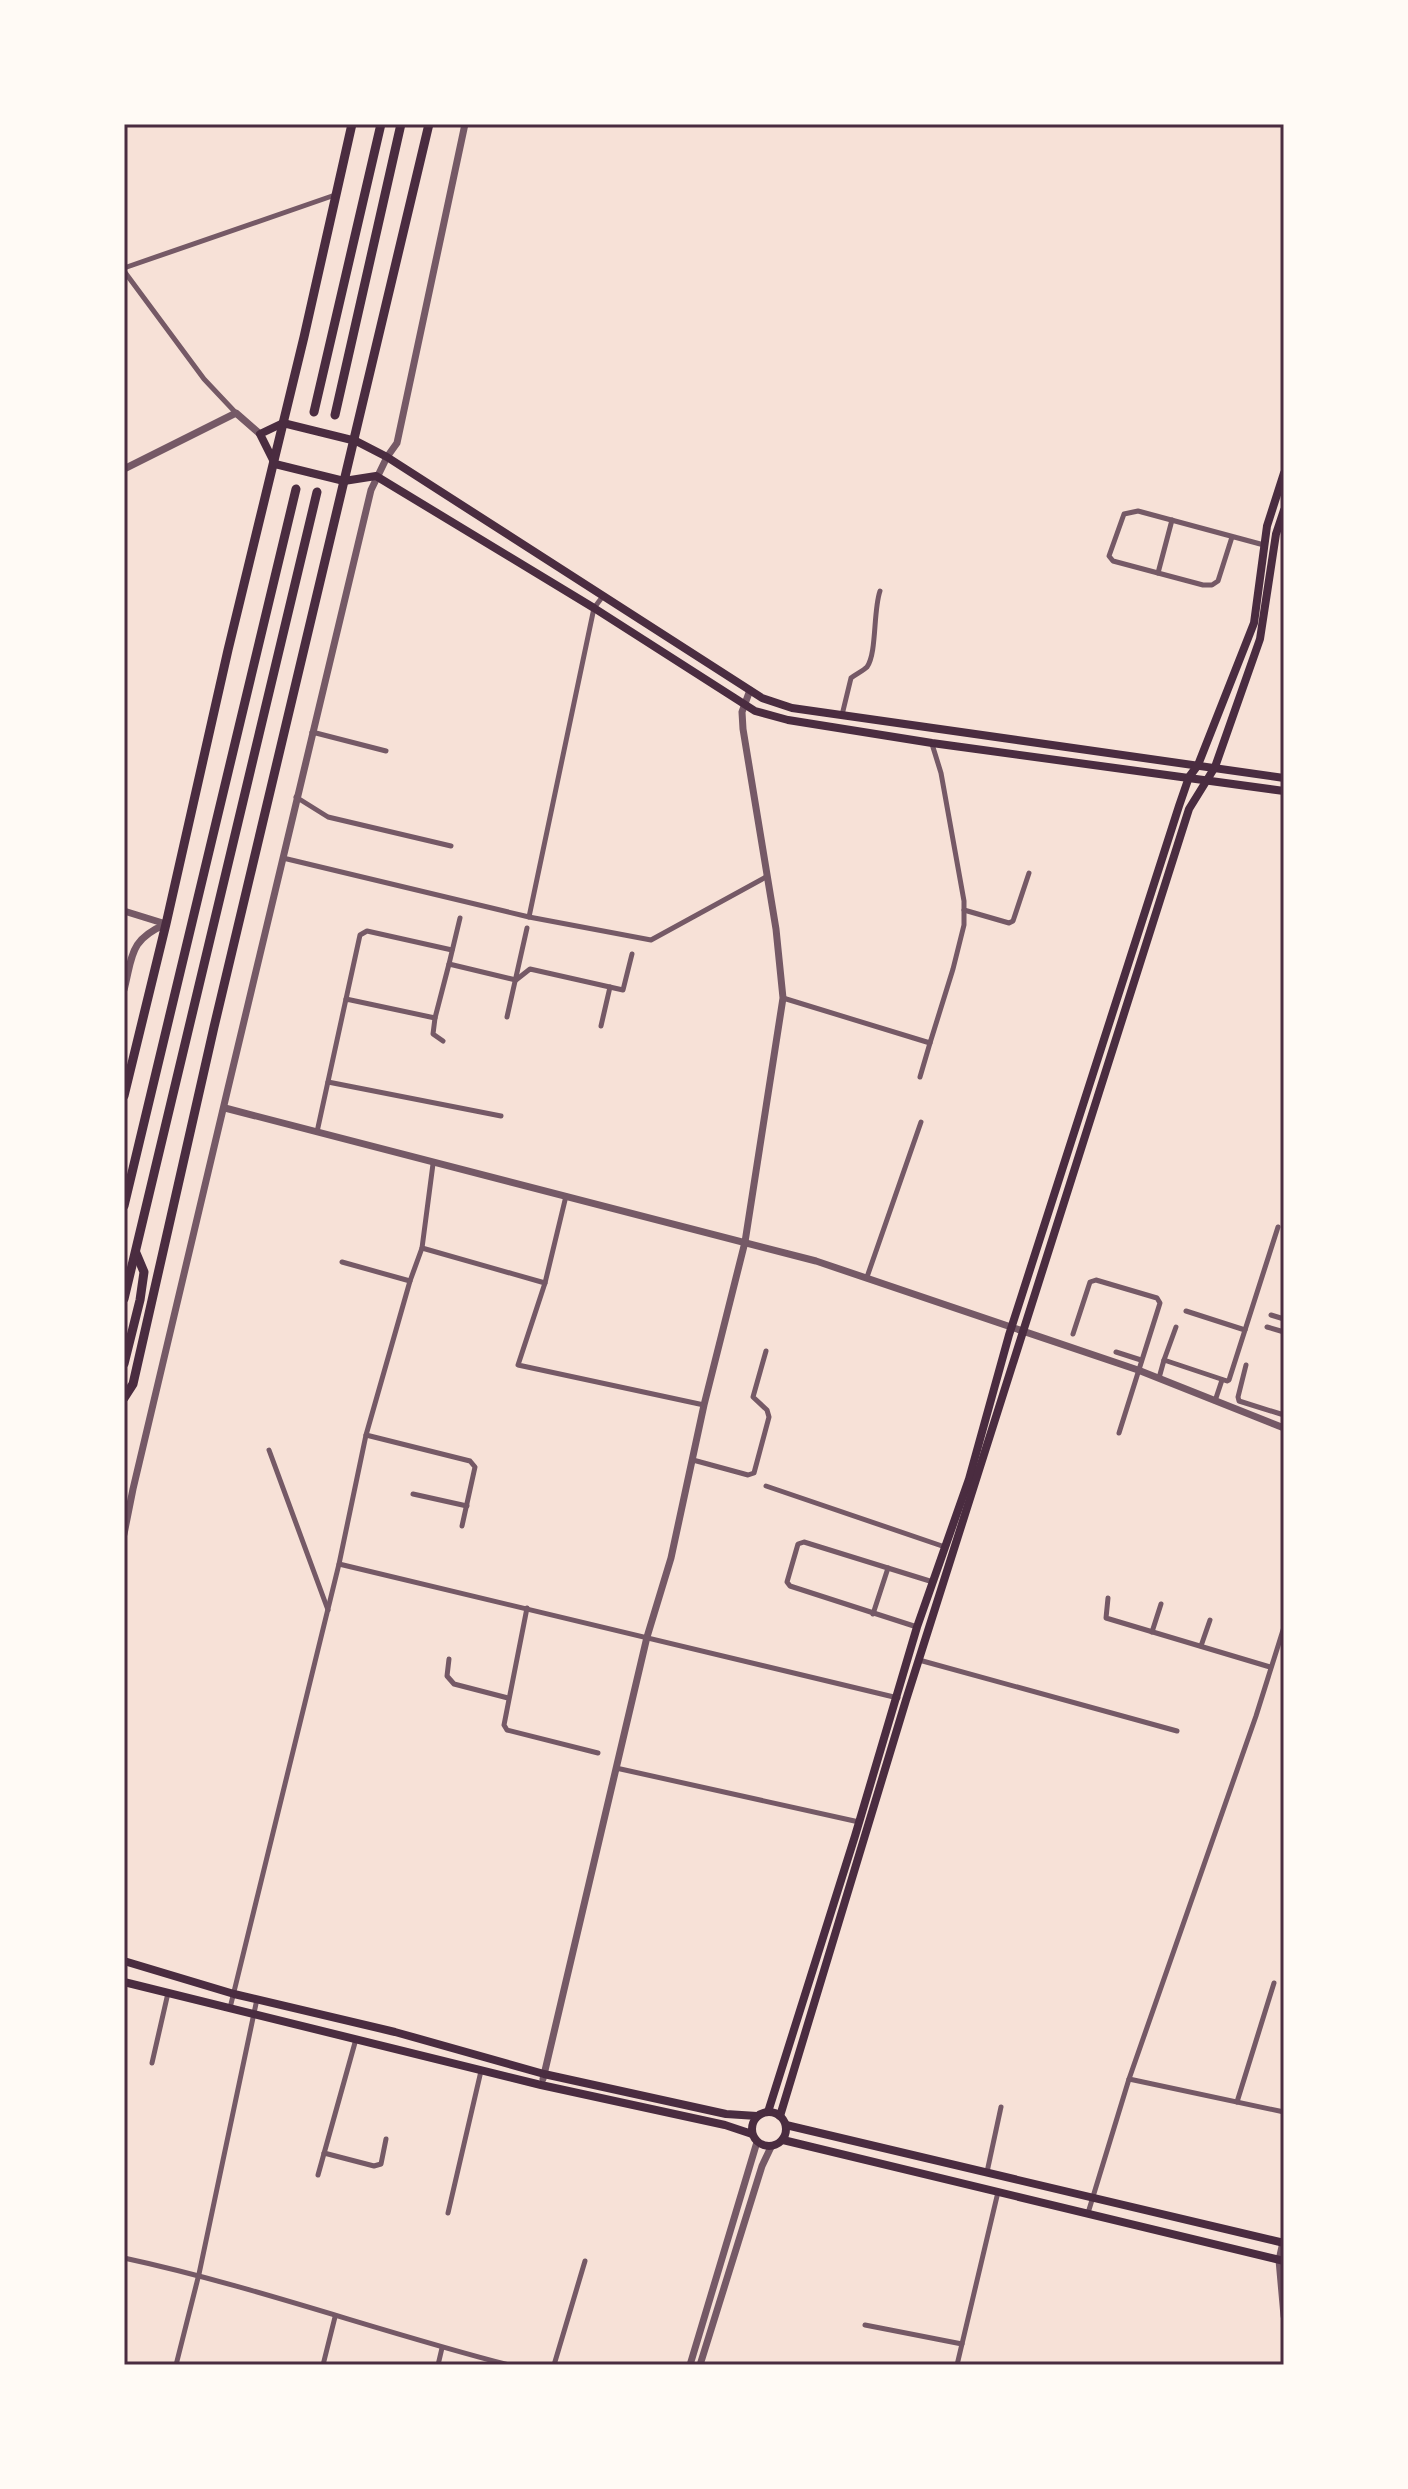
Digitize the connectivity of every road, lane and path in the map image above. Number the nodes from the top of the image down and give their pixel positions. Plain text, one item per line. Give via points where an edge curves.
1 (352, 124) edge
2 (381, 124) edge
3 (401, 124) edge
4 (429, 124) edge
5 (465, 124) edge
6 (335, 195) junction
7 (124, 270) edge
8 (314, 412) dead end
9 (236, 413) junction
10 (335, 415) dead end
11 (283, 423) junction
12 (260, 434) junction
13 (356, 441) junction
14 (387, 457) junction
15 (275, 464) junction
16 (124, 469) edge
17 (1284, 473) edge
18 (376, 476) junction
19 (344, 481) junction
20 (296, 489) dead end
21 (317, 492) dead end
22 (1284, 510) edge
23 (1172, 520) junction
24 (1232, 537) junction
25 (1264, 545) junction
26 (1158, 573) junction
27 (880, 591) dead end
28 (603, 596) junction
29 (594, 608) junction
30 (750, 690) junction
31 (744, 704) junction
32 (841, 716) junction
33 (311, 732) junction
34 (932, 743) junction
35 (386, 751) dead end
36 (1198, 765) junction
37 (1215, 767) junction
38 (1189, 777) junction
39 (1284, 778) edge
40 (1206, 780) junction
41 (1284, 791) edge
42 (295, 796) junction
43 (451, 846) dead end
44 (282, 857) junction
45 (1029, 873) dead end
46 (766, 877) junction
47 (964, 910) junction
48 (124, 911) edge
49 (529, 917) junction
50 (460, 918) dead end
51 (166, 924) junction
52 (527, 928) dead end
53 (452, 950) junction
54 (632, 954) dead end
55 (449, 964) junction
56 (516, 980) junction
57 (610, 987) junction
58 (124, 990) edge
59 (783, 998) junction
60 (346, 999) junction
61 (507, 1017) dead end
62 (435, 1018) junction
63 (601, 1026) dead end
64 (443, 1041) dead end
65 (930, 1043) junction
66 (920, 1077) dead end
67 (328, 1082) junction
68 (124, 1096) edge
69 (225, 1108) junction
70 (501, 1116) dead end
71 (921, 1122) dead end
72 (317, 1133) junction
73 (433, 1164) junction
74 (566, 1196) junction
75 (124, 1206) edge
76 (1278, 1227) dead end
77 (745, 1242) junction
78 (422, 1248) junction
79 (136, 1253) junction
80 (342, 1262) dead end
81 (867, 1277) junction
82 (410, 1281) junction
83 (545, 1283) junction
84 (124, 1299) edge
85 (1186, 1311) dead end
86 (1271, 1315) dead end
87 (1284, 1319) edge
88 (1012, 1326) junction
89 (1176, 1327) dead end
90 (1267, 1327) dead end
91 (1024, 1330) junction
92 (1245, 1330) junction
93 (1284, 1332) edge
94 (1073, 1334) dead end
95 (766, 1351) dead end
96 (1116, 1352) dead end
97 (1141, 1360) junction
98 (1164, 1360) junction
99 (124, 1364) edge
100 (1246, 1365) dead end
101 (1138, 1370) junction
102 (1159, 1378) junction
103 (1222, 1380) junction
104 (124, 1398) edge
105 (1215, 1401) junction
106 (704, 1405) junction
107 (1253, 1405) junction
108 (1250, 1415) junction
109 (1284, 1415) edge
110 (1284, 1428) edge
111 (1119, 1433) dead end
112 (366, 1435) junction
113 (269, 1450) dead end
114 (693, 1460) junction
115 (766, 1486) dead end
116 (413, 1494) dead end
117 (467, 1506) junction
118 (462, 1526) dead end
119 (124, 1534) edge
120 (946, 1548) junction
121 (339, 1564) junction
122 (888, 1568) junction
123 (933, 1582) junction
124 (1108, 1598) dead end
125 (1161, 1604) dead end
126 (527, 1608) junction
127 (328, 1610) junction
128 (873, 1614) junction
129 (1210, 1620) dead end
130 (917, 1627) junction
131 (1284, 1627) edge
132 (1152, 1632) junction
133 (647, 1637) junction
134 (1201, 1646) junction
135 (449, 1659) dead end
136 (919, 1660) junction
137 (1270, 1667) junction
138 (896, 1697) junction
139 (508, 1698) junction
140 (906, 1700) junction
141 (1177, 1731) dead end
142 (598, 1753) dead end
143 (616, 1768) junction
144 (860, 1822) junction
145 (831, 1930) junction
146 (124, 1961) edge
147 (124, 1982) edge
148 (1274, 1983) dead end
149 (168, 1993) junction
150 (234, 1994) junction
151 (257, 1999) junction
152 (230, 2009) junction
153 (254, 2014) junction
154 (356, 2039) junction
155 (152, 2063) dead end
156 (481, 2070) junction
157 (544, 2074) junction
158 (1129, 2079) junction
159 (541, 2085) junction
160 (1237, 2102) junction
161 (1001, 2107) dead end
162 (768, 2112) junction
163 (1284, 2112) edge
164 (757, 2116) junction
165 (780, 2116) junction
166 (786, 2125) junction
167 (752, 2134) junction
168 (386, 2139) dead end
169 (783, 2140) junction
170 (757, 2142) junction
171 (771, 2147) junction
172 (324, 2153) junction
173 (987, 2173) junction
174 (318, 2175) dead end
175 (998, 2192) junction
176 (1091, 2198) junction
177 (448, 2213) dead end
178 (1088, 2213) junction
179 (1284, 2240) edge
180 (124, 2258) edge
181 (1281, 2260) edge
182 (585, 2261) dead end
183 (199, 2274) junction
184 (1284, 2316) edge
185 (335, 2317) junction
186 (865, 2325) dead end
187 (962, 2344) junction
188 (442, 2348) junction
189 (176, 2365) edge
190 (323, 2365) edge
191 (438, 2365) edge
192 (509, 2365) edge
193 (554, 2365) edge
194 (690, 2365) edge
195 (700, 2365) edge
196 (957, 2365) edge

1 - 6 main road
2 - 8 main road
3 - 10 main road
4 - 13 main road
5 - 14 street via 397,443
6 - 7 street
6 - 11 main road
7 - 9 street via 204,379
9 - 12 street
9 - 16 street
11 - 12 main road
11 - 13 main road
11 - 15 main road
12 - 15 main road
13 - 14 main road
13 - 19 main road
14 - 18 street
14 - 28 main road
15 - 19 main road
15 - 51 main road
17 - 25 main road
18 - 19 main road
18 - 29 main road
18 - 33 street
19 - 104 main road via 133,1384
20 - 75 main road
21 - 79 main road
22 - 37 main road via 1260,639
23 - 24 street
23 - 26 street
23 - 26 street via 1138,511 1124,514 1109,556
24 - 25 street
24 - 26 street via 1212,585
25 - 36 main road via 1254,623
27 - 32 street via 871,657 851,678
28 - 29 street
28 - 30 main road
29 - 31 main road
29 - 49 street
30 - 31 street
30 - 32 main road via 792,708
31 - 34 main road via 788,720
31 - 46 street via 743,729
32 - 36 main road
33 - 35 street
33 - 42 street
34 - 38 main road
34 - 47 street
36 - 37 main road
36 - 38 main road
37 - 39 main road
37 - 40 main road
38 - 40 main road
38 - 88 main road
40 - 41 main road
40 - 91 main road via 1189,809
42 - 43 street via 328,817
42 - 44 street
44 - 49 street
44 - 69 street
45 - 47 street via 1013,921
46 - 49 street via 651,940
46 - 59 street
47 - 65 street
48 - 51 street
50 - 53 street
51 - 58 street via 135,946
51 - 68 main road
52 - 56 street
53 - 55 street
53 - 60 street via 367,931 360,935
54 - 57 street via 623,990
55 - 56 street
55 - 62 street
56 - 57 street via 530,969
56 - 61 street
57 - 63 street
59 - 65 street
59 - 77 street
60 - 62 street
60 - 67 street
62 - 64 street via 433,1034
65 - 66 street
67 - 70 street
67 - 72 street
69 - 72 street
69 - 119 street
71 - 81 street
72 - 73 street
73 - 74 street
73 - 78 street
74 - 77 street
74 - 83 street
76 - 92 street
77 - 81 street
77 - 106 street
78 - 82 street
78 - 83 street
79 - 84 main road
79 - 99 main road via 144,1272
80 - 82 street
81 - 88 street
82 - 112 street
83 - 106 street via 518,1365
85 - 92 street
86 - 87 street
88 - 91 street
88 - 120 main road
89 - 98 street
90 - 93 street
91 - 101 street
91 - 136 main road
92 - 103 street via 1229,1380
94 - 97 street via 1090,1282 1157,1298 1160,1303
95 - 114 street via 753,1397 769,1417 754,1473
96 - 97 street
97 - 101 street
98 - 102 street
98 - 103 street
100 - 107 street via 1238,1397
101 - 102 street
101 - 111 street
102 - 105 street
103 - 105 street
105 - 108 street
106 - 114 street
107 - 108 street
107 - 109 street
108 - 110 street
112 - 117 street via 470,1461 475,1467
112 - 121 street
113 - 127 street
114 - 133 street
115 - 120 street
116 - 117 street
117 - 118 street
120 - 123 main road
121 - 126 street
121 - 127 street
122 - 123 street
122 - 128 street
122 - 128 street via 798,1544 790,1586
123 - 130 main road
124 - 132 street via 1106,1618
125 - 132 street
126 - 133 street
126 - 139 street
127 - 150 street
128 - 130 street
129 - 134 street
130 - 138 main road
131 - 137 street
132 - 134 street
133 - 138 street
133 - 143 street
134 - 137 street
135 - 139 street via 447,1676 454,1684
136 - 140 main road
136 - 141 street
137 - 158 street
138 - 140 street
138 - 144 main road
139 - 142 street via 503,1720 507,1730
140 - 145 main road
143 - 144 street
143 - 157 street
144 - 145 main road
145 - 162 main road
145 - 165 main road
146 - 150 main road
147 - 149 main road
148 - 160 street
149 - 152 main road
149 - 155 street
150 - 151 main road
150 - 152 street
151 - 153 street
151 - 157 main road
152 - 153 main road
153 - 154 main road
153 - 183 street
154 - 156 main road
154 - 172 street
156 - 159 main road
156 - 177 street
157 - 159 street
157 - 164 main road via 726,2114
158 - 160 street
158 - 176 street
159 - 167 main road
160 - 163 street
161 - 173 street
162 - 164 main road
162 - 165 main road
164 - 167 main road
165 - 166 main road
166 - 169 main road
166 - 173 main road
167 - 170 main road
168 - 172 street via 381,2164 374,2166
169 - 171 main road
169 - 175 main road
170 - 171 main road
170 - 194 street
171 - 195 street
172 - 174 street
173 - 176 main road
175 - 178 main road
175 - 187 street
176 - 178 street
176 - 179 main road
178 - 181 main road
179 - 181 street
180 - 183 street
181 - 184 street
182 - 193 street
183 - 185 street
183 - 189 street
185 - 188 street
185 - 190 street
186 - 187 street
187 - 196 street
188 - 191 street
188 - 192 street

